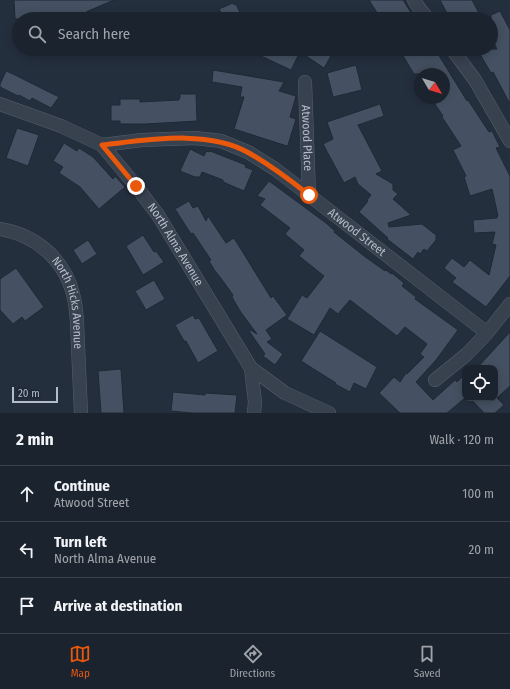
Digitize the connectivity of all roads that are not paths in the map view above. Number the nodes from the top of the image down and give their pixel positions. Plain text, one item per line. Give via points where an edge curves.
1 (414, 0) edge
2 (422, 12) edge
3 (457, 56) edge
4 (305, 82) dead end
5 (0, 104) edge
6 (510, 141) edge
7 (102, 145) junction
8 (309, 195) junction
9 (0, 229) edge
10 (510, 304) edge
11 (487, 333) junction
12 (251, 368) junction
13 (435, 380) dead end
14 (81, 413) edge
15 (254, 413) edge
16 (328, 413) edge

1 - 2 street
3 - 6 street via 475,80
4 - 8 street, Atwood Place
5 - 7 street, North Alma Avenue
7 - 8 street, Atwood Street via 195,138 221,141 248,152
7 - 12 street, North Alma Avenue via 158,215
8 - 11 street, Atwood Street
9 - 14 street, North Hicks Avenue via 42,246 57,260 66,276 73,294 77,318
10 - 11 street
11 - 13 street via 467,354
12 - 15 street
12 - 16 street, North Alma Avenue via 285,393

